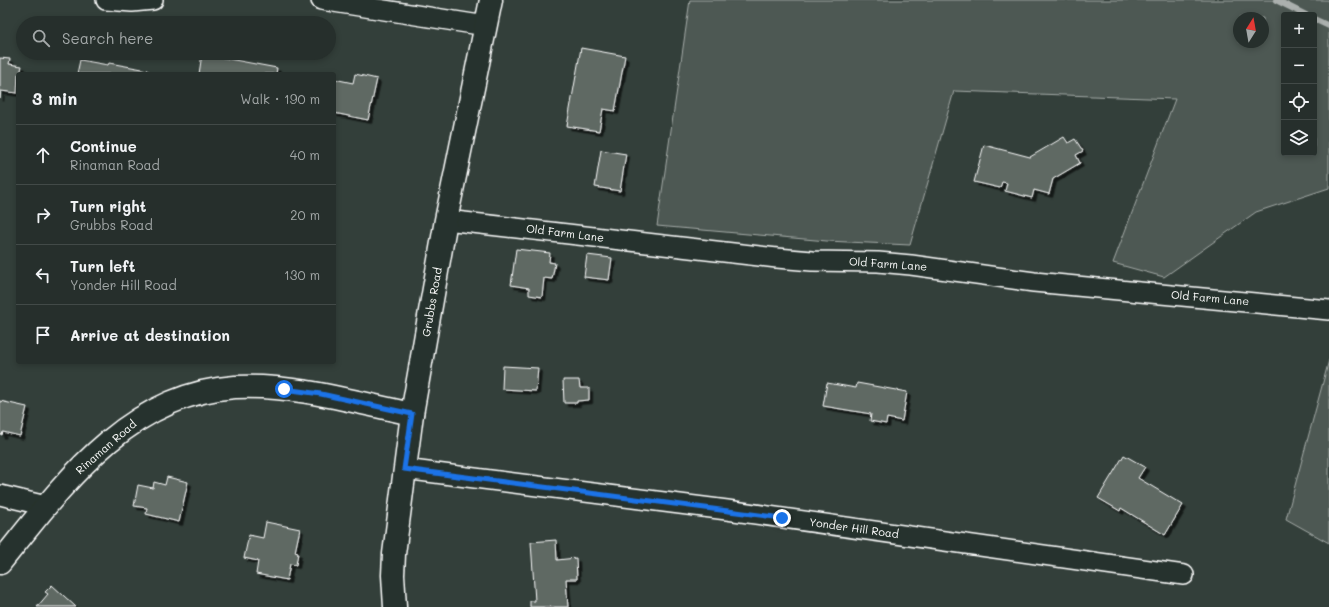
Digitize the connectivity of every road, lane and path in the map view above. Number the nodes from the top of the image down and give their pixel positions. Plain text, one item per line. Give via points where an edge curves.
1 (106, 0) edge
2 (153, 0) edge
3 (321, 0) edge
4 (491, 0) edge
5 (486, 26) junction
6 (446, 220) junction
7 (1329, 310) edge
8 (412, 414) junction
9 (404, 469) junction
10 (0, 495) edge
11 (46, 506) junction
12 (0, 563) edge
13 (1184, 575) dead end
14 (395, 607) edge

1 - 2 street
3 - 5 street
4 - 5 street, Grubbs Road
5 - 6 street, Grubbs Road
6 - 7 street, Old Farm Lane via 777,258 911,265 1034,282
6 - 8 street, Grubbs Road
8 - 9 street, Grubbs Road
8 - 11 street, Rinaman Road via 321,394 284,389 235,387 197,393 156,409 131,424 76,472
9 - 13 street, Yonder Hill Road via 727,510
9 - 14 street, Grubbs Road via 394,554
10 - 11 street
11 - 12 street, Rinaman Road

